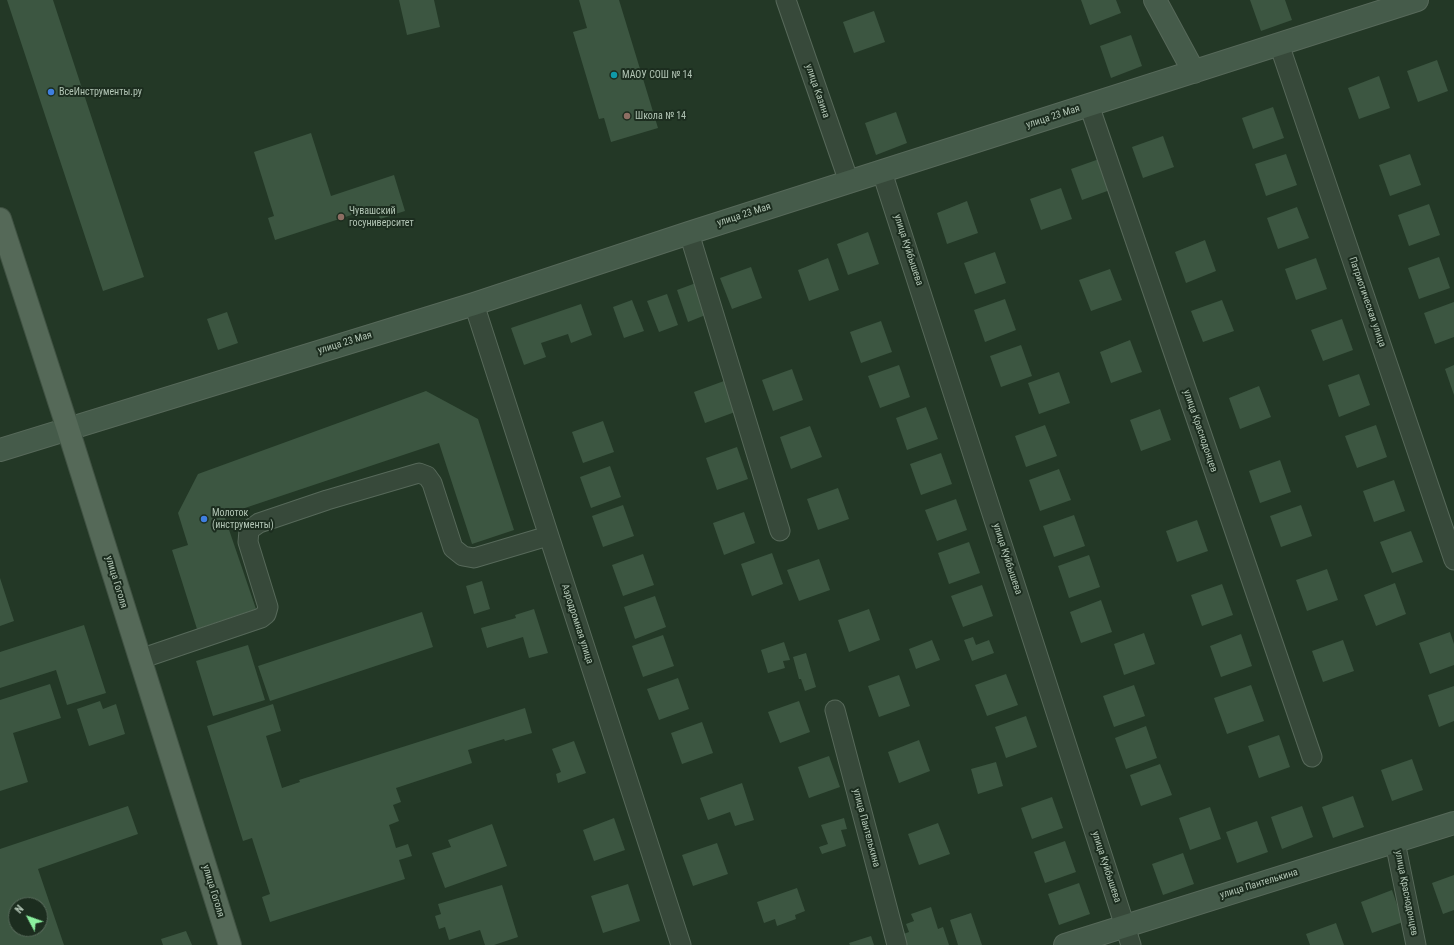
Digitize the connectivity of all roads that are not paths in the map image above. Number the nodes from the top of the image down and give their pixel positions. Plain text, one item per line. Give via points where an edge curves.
1 (786, 0) edge
2 (1155, 0) edge
3 (1417, 0) edge
4 (1279, 44) junction
5 (1194, 72) junction
6 (1089, 105) junction
7 (882, 172) junction
8 (848, 182) junction
9 (0, 219) edge
10 (689, 232) junction
11 (474, 304) junction
12 (68, 429) junction
13 (0, 450) edge
14 (780, 531) dead end
15 (548, 536) junction
16 (1454, 560) edge
17 (140, 659) junction
18 (835, 710) dead end
19 (1312, 757) dead end
20 (1454, 823) edge
21 (1395, 842) junction
22 (1128, 936) edge
23 (230, 945) edge
24 (681, 945) edge
25 (897, 945) edge
26 (1065, 945) edge
27 (1416, 945) edge

1 - 8 street, улица Казина
2 - 5 main road
3 - 4 main road, улица 23 Мая
4 - 5 main road, улица 23 Мая
4 - 16 street, Патриотическая улица
5 - 6 main road, улица 23 Мая
6 - 7 main road, улица 23 Мая
6 - 19 street, улица Краснодонцев
7 - 8 main road, улица 23 Мая
7 - 22 street, улица Куйбышева
8 - 10 main road, улица 23 Мая
9 - 12 main road, улица Гоголя
10 - 11 main road, улица 23 Мая
10 - 14 street
11 - 12 main road, улица 23 Мая
11 - 15 street, Аэродромная улица
12 - 13 main road, улица 23 Мая
12 - 17 main road, улица Гоголя
15 - 17 street via 474,558 463,556 453,548 432,483 427,476 419,473 327,500 259,523 249,530 248,542 268,608 266,614 261,618
15 - 24 street, Аэродромная улица
17 - 23 main road, улица Гоголя
18 - 25 street, улица Пантелькина
20 - 21 main road, улица Пантелькина
21 - 22 main road, улица Пантелькина
21 - 27 street, улица Краснодонцев
22 - 26 main road, улица Пантелькина

